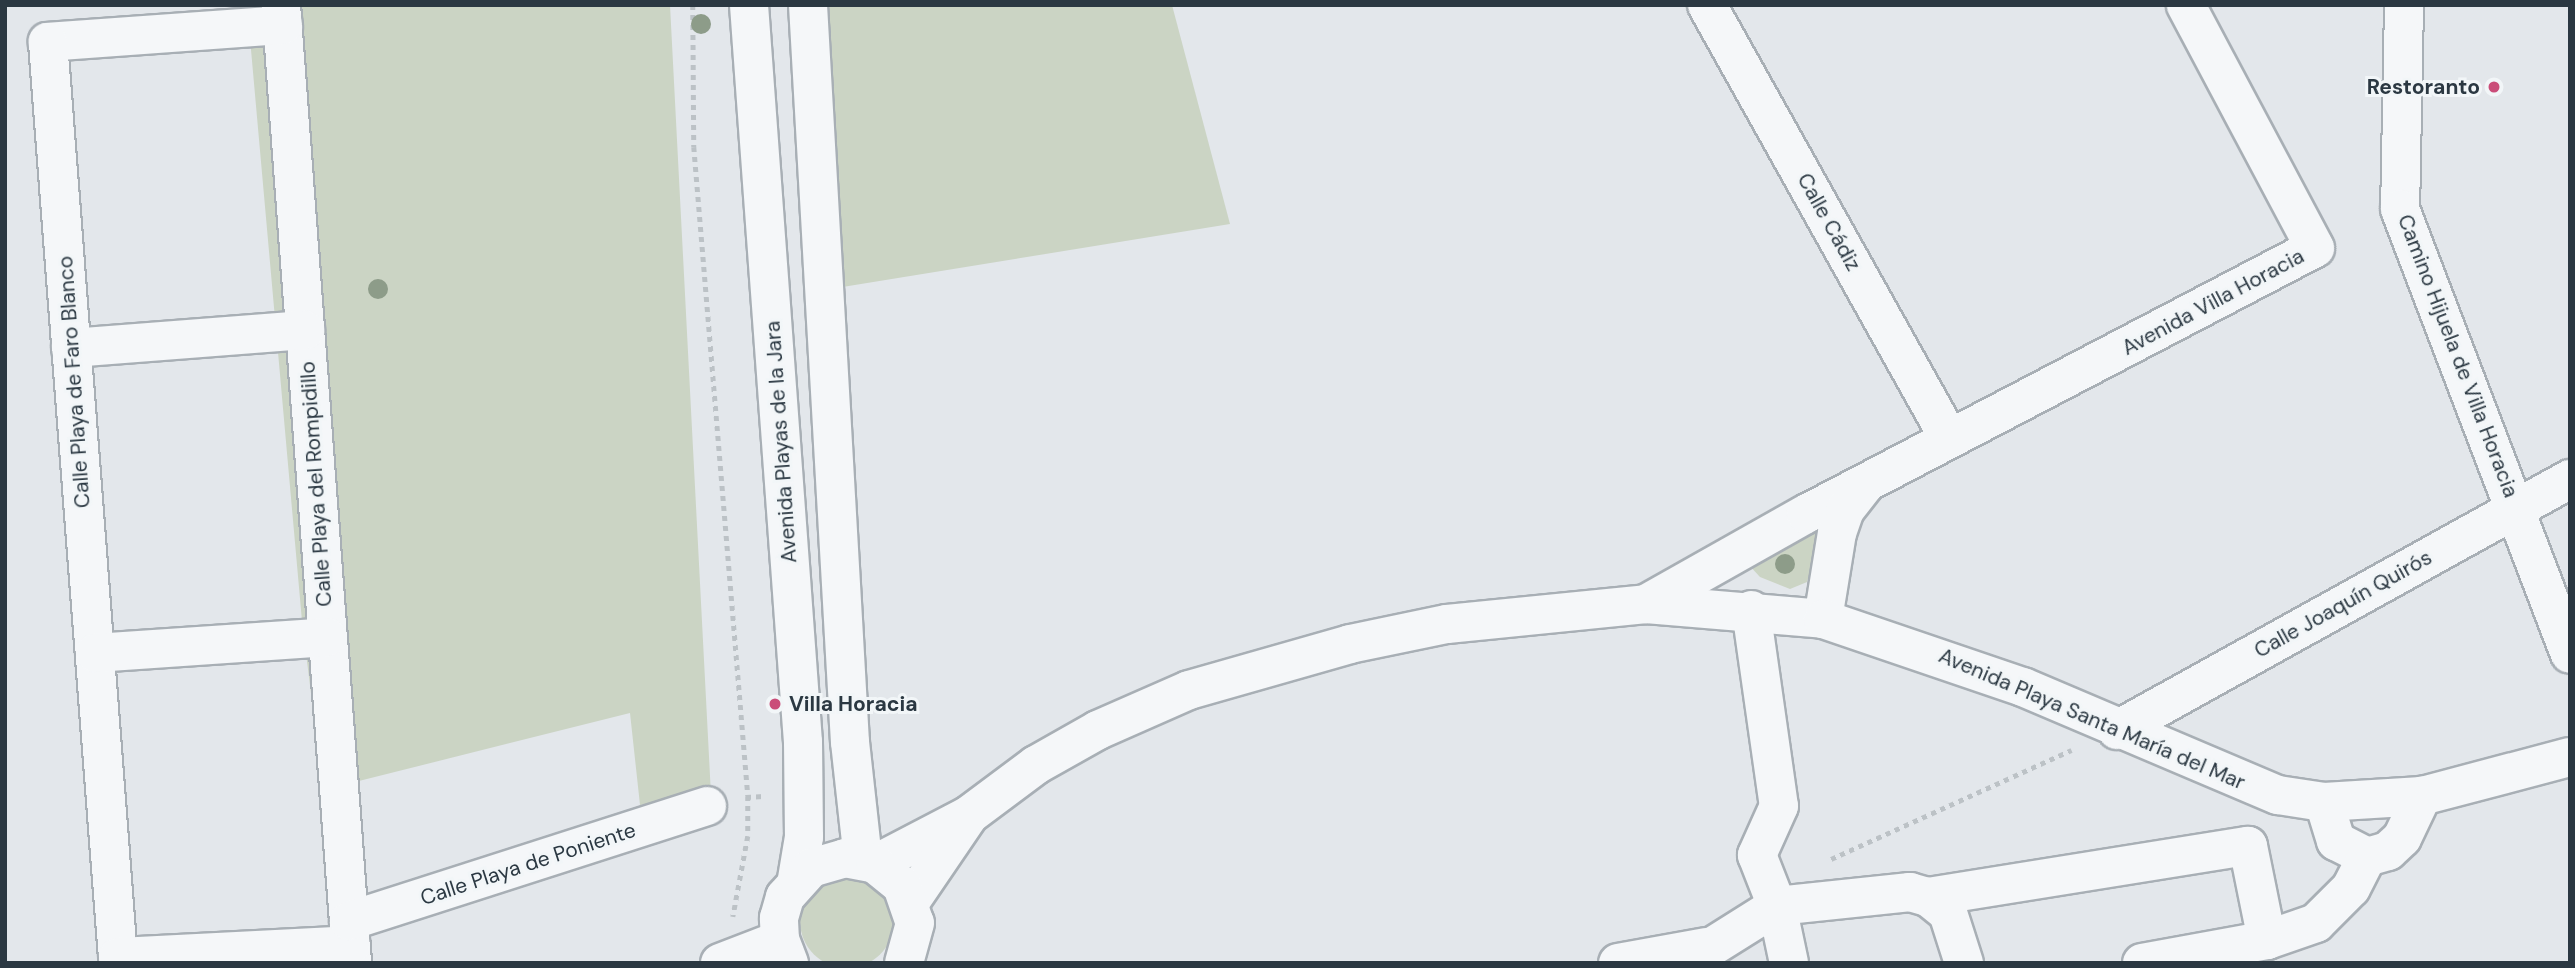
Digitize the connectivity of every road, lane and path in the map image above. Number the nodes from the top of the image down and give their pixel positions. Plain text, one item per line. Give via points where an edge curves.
1 (693, 5) edge
2 (749, 5) edge
3 (808, 5) edge
4 (1707, 5) edge
5 (2186, 5) edge
6 (2404, 5) edge
7 (282, 15) edge
8 (305, 330) junction
9 (71, 348) junction
10 (1951, 439) junction
11 (2570, 479) edge
12 (1866, 483) junction
13 (2516, 508) junction
14 (1646, 604) junction
15 (1751, 610) junction
16 (1823, 619) junction
17 (327, 636) junction
18 (95, 653) junction
19 (2570, 654) edge
20 (2117, 730) junction
21 (2570, 757) edge
22 (803, 794) junction
23 (748, 796) junction
24 (2421, 796) junction
25 (2324, 802) junction
26 (707, 806) joint
27 (969, 815) junction
28 (2367, 857) junction
29 (869, 862) junction
30 (1818, 865) dead end
31 (797, 879) junction
32 (1928, 897) junction
33 (910, 902) junction
34 (1777, 906) junction
35 (2267, 940) junction
36 (350, 943) edge
37 (784, 951) edge
38 (1696, 955) edge
39 (910, 956) edge
40 (118, 957) joint
41 (729, 959) edge
42 (1618, 963) edge
43 (1789, 963) edge
44 (1964, 963) edge
45 (2142, 963) edge

1 - 23 path via 694,147
2 - 22 street, Avenida Playas de la Jara
3 - 29 street via 850,743
4 - 10 street, Calle Cádiz
5 - 10 street, Avenida Villa Horacia via 2315,248
6 - 13 street, Camino Hijuela de Villa Horacia via 2400,209
7 - 8 street, Calle Playa del Rompidillo
7 - 9 street, Calle Playa de Faro Blanco via 48,42
8 - 9 street
8 - 17 street, Calle Playa del Rompidillo
9 - 18 street, Calle Playa de Faro Blanco
10 - 12 street, Avenida Villa Horacia
11 - 13 street, Calle Joaquín Quirós
12 - 14 street, Avenida Villa Horacia
12 - 16 street, Avenida Villa Horacia via 1845,510 1837,533
13 - 19 street, Camino Hijuela de Villa Horacia
13 - 20 street, Calle Joaquín Quirós
14 - 15 street, Avenida Playa Santa María del Mar
14 - 27 street, Avenida Playa Santa María del Mar via 1447,624 1350,645 1189,690 1057,753
15 - 16 street, Avenida Playa Santa María del Mar
15 - 34 street via 1779,806 1757,855
16 - 20 street, Avenida Playa Santa María del Mar via 1926,651
17 - 18 street
17 - 36 street, Calle Playa del Rompidillo
18 - 40 street, Calle Playa de Faro Blanco
20 - 25 street, Avenida Playa Santa María del Mar via 2235,781 2278,795
20 - 30 path
21 - 24 street, Avenida Playa Santa María del Mar
22 - 23 path
22 - 31 street, Avenida Playas de la Jara via 804,837
23 - 26 path
23 - 41 path via 748,836 732,911
24 - 25 street, Avenida Playa Santa María del Mar
24 - 28 street via 2402,838 2388,851
25 - 28 street via 2336,841
26 - 36 street, Calle Playa de Poniente
27 - 29 street, Avenida Playa Santa María del Mar
27 - 33 street, Avenida Playa Santa María del Mar
28 - 35 street via 2351,888 2316,923
29 - 31 street via 827,860
29 - 33 street via 902,886
31 - 37 street, Avenida Playas de la Jara via 779,918
32 - 34 street via 1910,892
32 - 35 street via 2248,846
32 - 44 street via 1948,913
33 - 39 street
34 - 38 street
34 - 43 street
35 - 45 street
36 - 40 street, Calle Playa de Poniente
37 - 41 street
38 - 42 street

